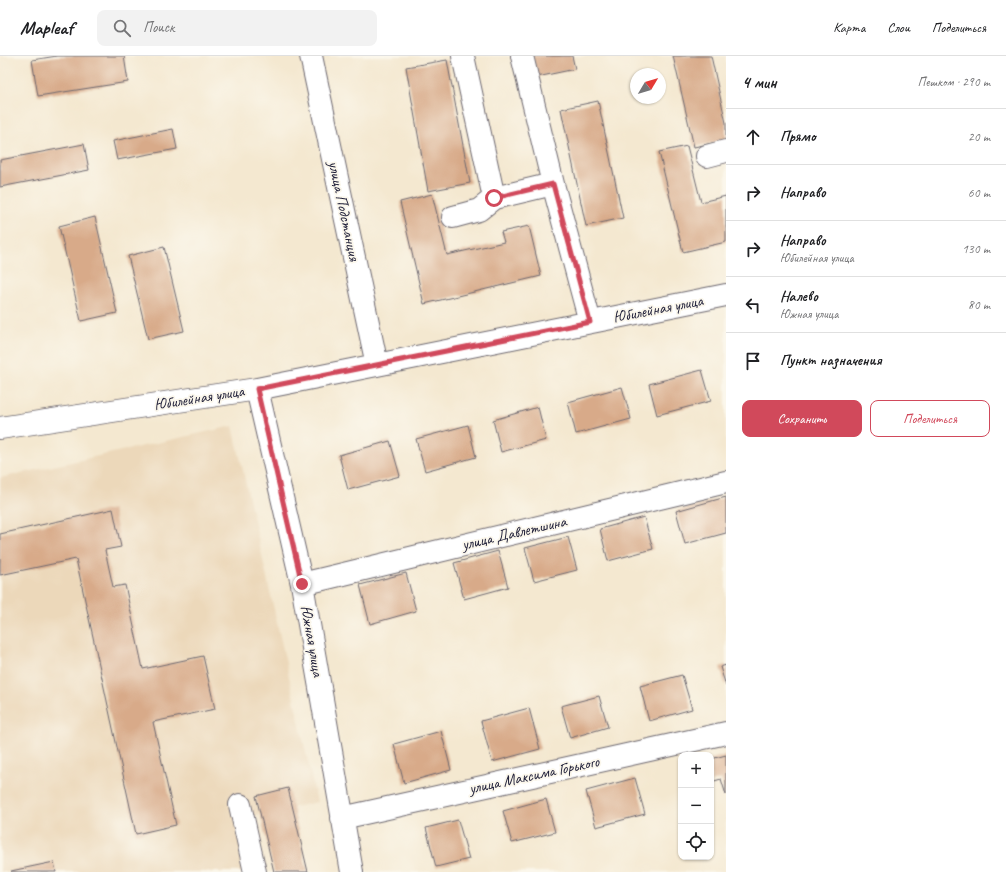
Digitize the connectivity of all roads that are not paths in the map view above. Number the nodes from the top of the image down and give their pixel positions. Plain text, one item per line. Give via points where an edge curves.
1 (311, 56) edge
2 (463, 56) edge
3 (522, 56) edge
4 (553, 184) junction
5 (494, 198) junction
6 (453, 217) dead end
7 (726, 295) edge
8 (590, 322) junction
9 (377, 365) junction
10 (257, 389) junction
11 (0, 428) edge
12 (726, 482) edge
13 (302, 584) junction
14 (726, 733) edge
15 (240, 805) dead end
16 (342, 818) junction
17 (255, 872) edge
18 (352, 872) edge

1 - 9 street, улица Подстанция
2 - 5 street
3 - 4 street
4 - 5 street
4 - 8 street
5 - 6 street via 479,210
7 - 8 street, Юбилейная улица
8 - 9 street, Юбилейная улица
9 - 10 street, Юбилейная улица
10 - 11 street, Юбилейная улица
10 - 13 street, Южная улица
12 - 13 street, улица Давлетшина
13 - 16 street, Южная улица
14 - 16 street, улица Максима Горького
15 - 17 street
16 - 18 street, Южная улица

